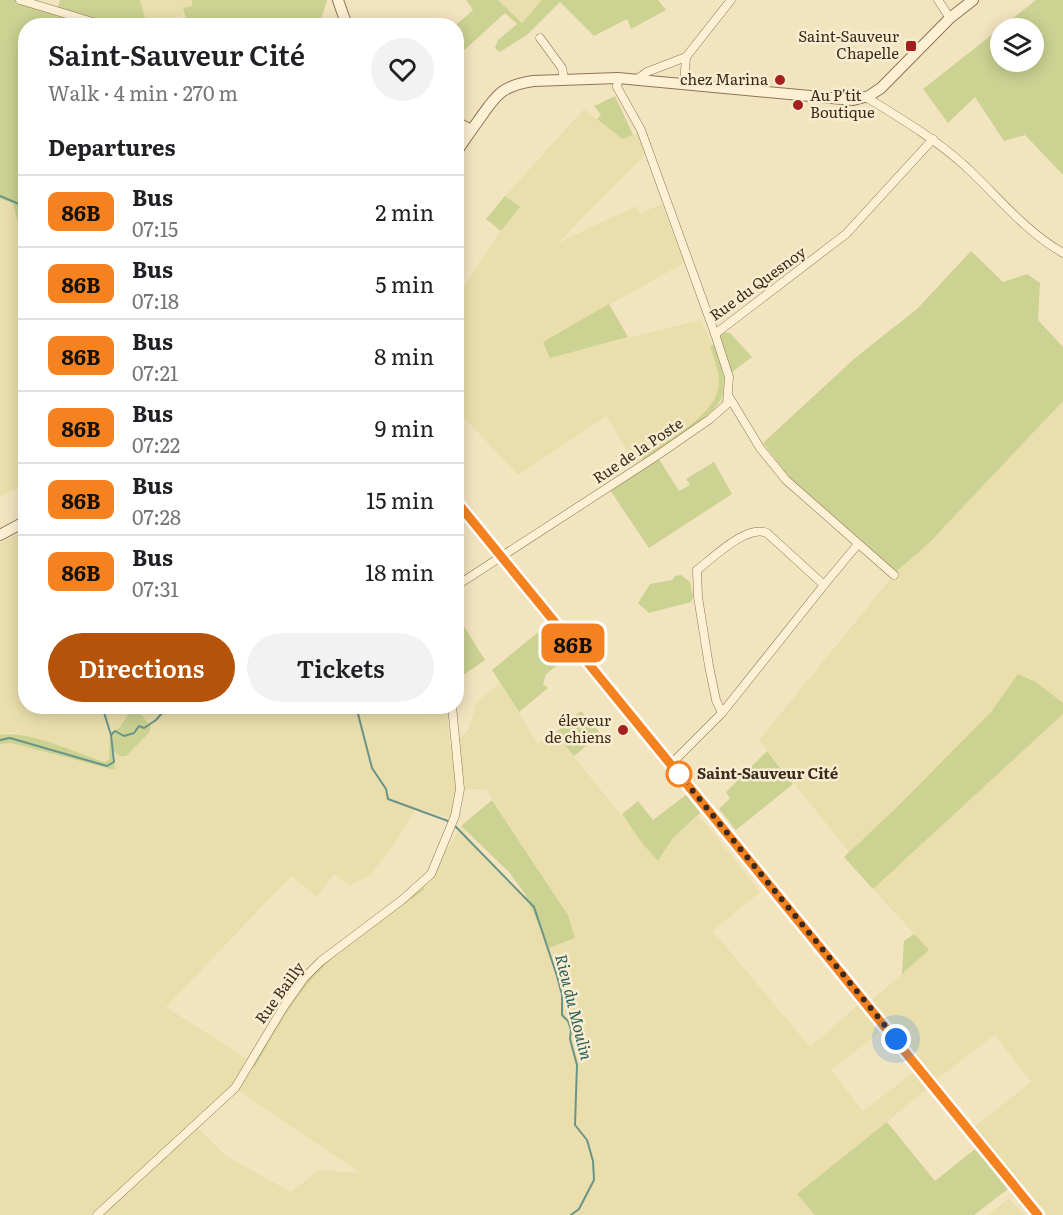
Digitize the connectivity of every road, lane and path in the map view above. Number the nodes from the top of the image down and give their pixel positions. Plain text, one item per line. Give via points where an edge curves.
1 (20, 0) edge
2 (338, 0) edge
3 (731, 0) edge
4 (938, 0) edge
5 (973, 0) edge
6 (80, 18) edge
7 (345, 18) edge
8 (950, 18) junction
9 (540, 38) dead end
10 (686, 57) junction
11 (564, 78) junction
12 (618, 78) junction
13 (636, 80) junction
14 (684, 84) junction
15 (866, 98) junction
16 (464, 126) edge
17 (471, 130) junction
18 (933, 139) junction
19 (464, 141) edge
20 (1063, 253) edge
21 (715, 334) junction
22 (728, 395) junction
23 (464, 511) edge
24 (18, 525) edge
25 (1, 532) edge
26 (858, 544) junction
27 (502, 557) junction
28 (894, 575) dead end
29 (464, 581) edge
30 (824, 585) junction
31 (722, 713) junction
32 (453, 714) edge
33 (672, 764) junction
34 (97, 1215) edge
35 (1038, 1215) edge

1 - 6 street
2 - 7 street
3 - 10 street
4 - 8 street
5 - 8 street
8 - 15 street via 887,83
9 - 11 street via 562,68
10 - 13 street
10 - 14 street
11 - 12 street
11 - 17 street via 504,89
12 - 13 street
12 - 21 street, Rue du Quesnoy via 617,87 641,130
13 - 14 street
14 - 15 street
15 - 18 street
16 - 17 street
17 - 19 street
18 - 20 street via 1034,234
18 - 21 street, Rue du Quesnoy via 846,234
21 - 22 street via 729,377
22 - 26 street via 760,448 786,480
22 - 27 street, Rue de la Poste via 727,404 701,425
23 - 27 street
24 - 25 street
26 - 28 street
26 - 30 street
27 - 29 street
27 - 33 street
30 - 31 street
30 - 31 street via 762,531 744,535 698,570 706,646
31 - 33 street
32 - 34 street, Rue Bailly via 460,789 455,816 431,874 304,978 235,1088
33 - 35 street

